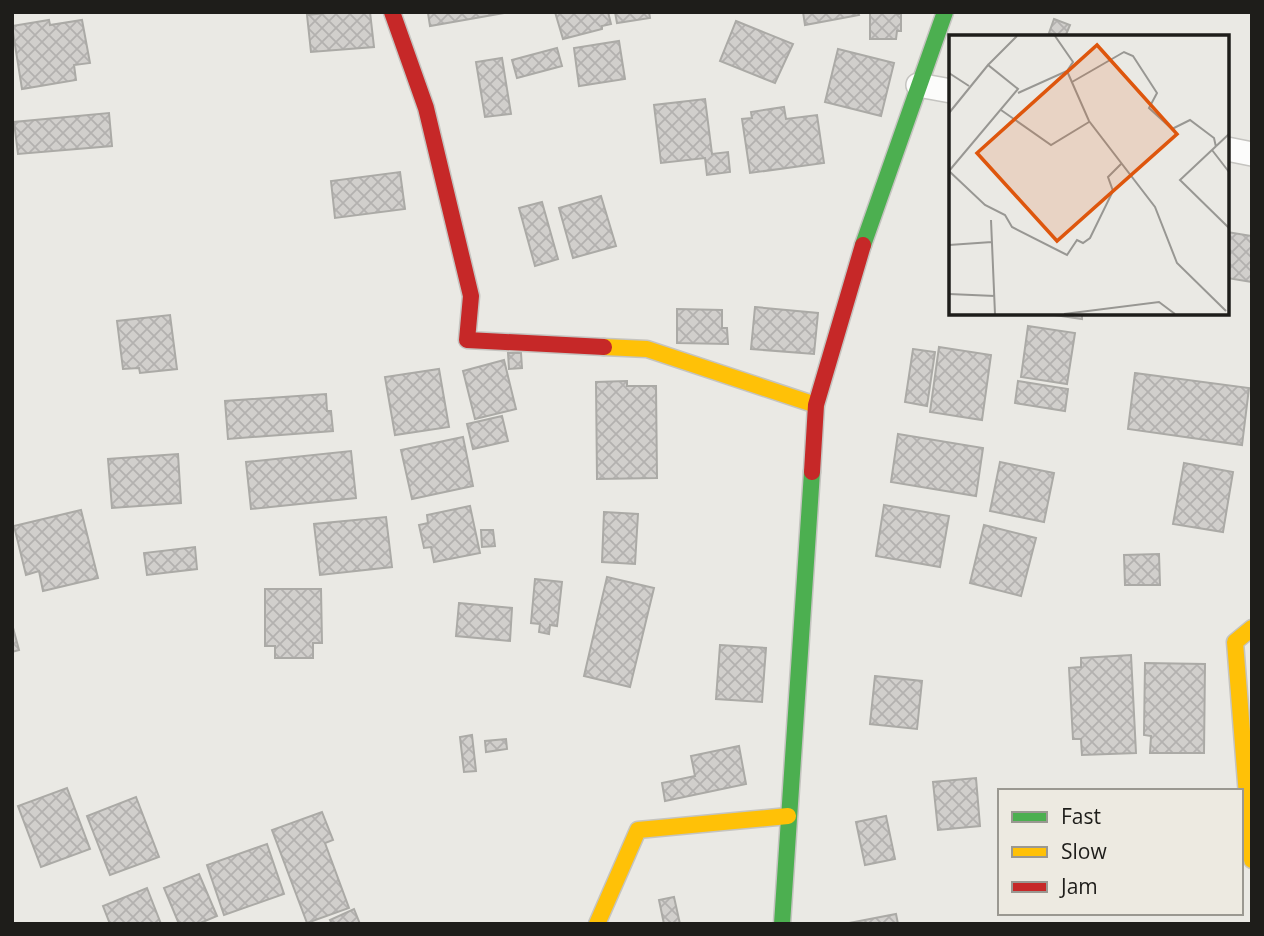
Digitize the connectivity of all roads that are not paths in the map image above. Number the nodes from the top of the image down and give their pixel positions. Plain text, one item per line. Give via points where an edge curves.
1 (392, 12) edge
2 (945, 12) edge
3 (918, 85) junction
4 (949, 92) edge
5 (1229, 149) edge
6 (1252, 154) edge
7 (816, 405) junction
8 (1252, 628) edge
9 (788, 816) junction
10 (1252, 860) edge
11 (597, 924) edge
12 (782, 924) edge

1 - 7 street via 426,108 471,296 467,340 647,349
2 - 3 street
3 - 4 street
3 - 7 street via 853,271
5 - 6 street
7 - 9 street
8 - 10 street via 1235,642
9 - 11 street via 638,830
9 - 12 street

